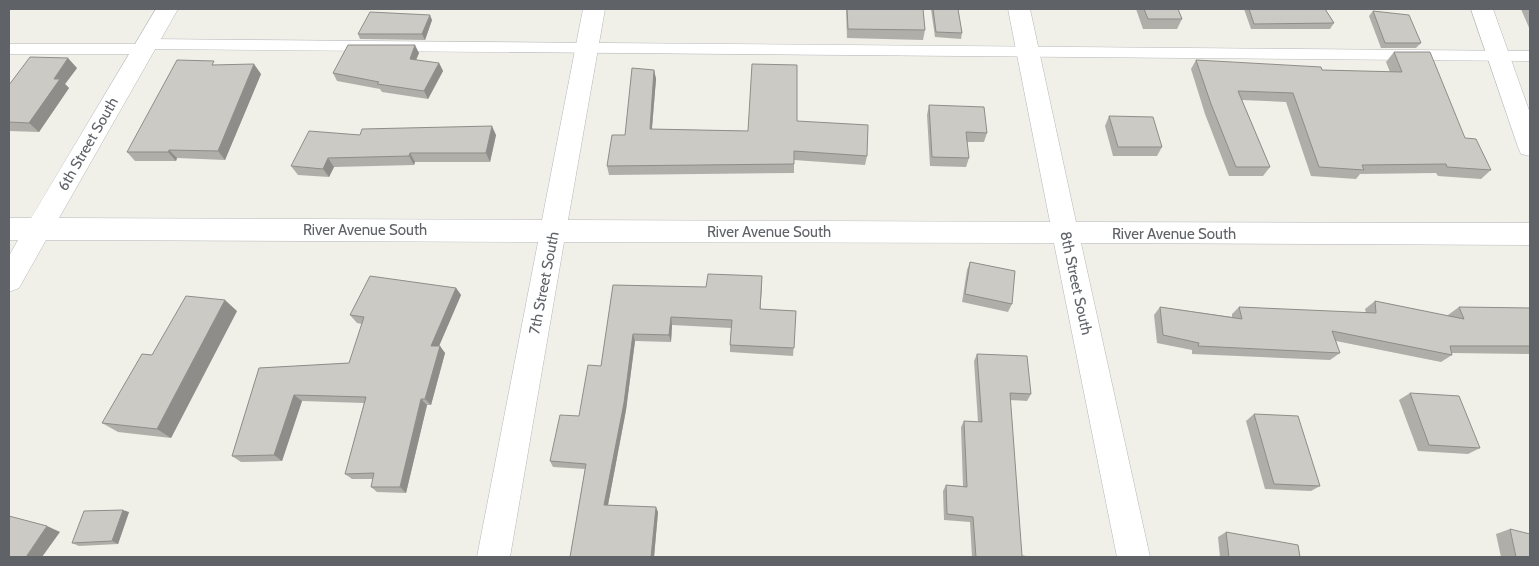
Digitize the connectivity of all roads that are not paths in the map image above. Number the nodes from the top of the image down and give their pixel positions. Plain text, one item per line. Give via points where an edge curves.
1 (167, 9) edge
2 (594, 9) edge
3 (1019, 9) edge
4 (1482, 9) edge
5 (145, 47) junction
6 (587, 48) junction
7 (9, 49) edge
8 (1028, 52) junction
9 (1498, 55) junction
10 (1530, 56) edge
11 (1530, 147) edge
12 (9, 229) edge
13 (39, 229) junction
14 (554, 230) junction
15 (1066, 234) junction
16 (1530, 234) edge
17 (9, 280) edge
18 (493, 557) edge
19 (1133, 557) edge

1 - 5 street, 6th Street South
2 - 6 street, 7th Street South
3 - 8 street, 8th Street South
4 - 9 street
5 - 6 lane
5 - 7 lane
5 - 13 street, 6th Street South
6 - 8 lane
6 - 14 street, 7th Street South
8 - 9 lane
8 - 15 street, 8th Street South
9 - 10 lane
9 - 11 street
12 - 13 street, River Avenue South
13 - 14 street, River Avenue South
13 - 17 street, 6th Street South
14 - 15 street, River Avenue South
14 - 18 street, 7th Street South
15 - 16 street, River Avenue South
15 - 19 street, 8th Street South

